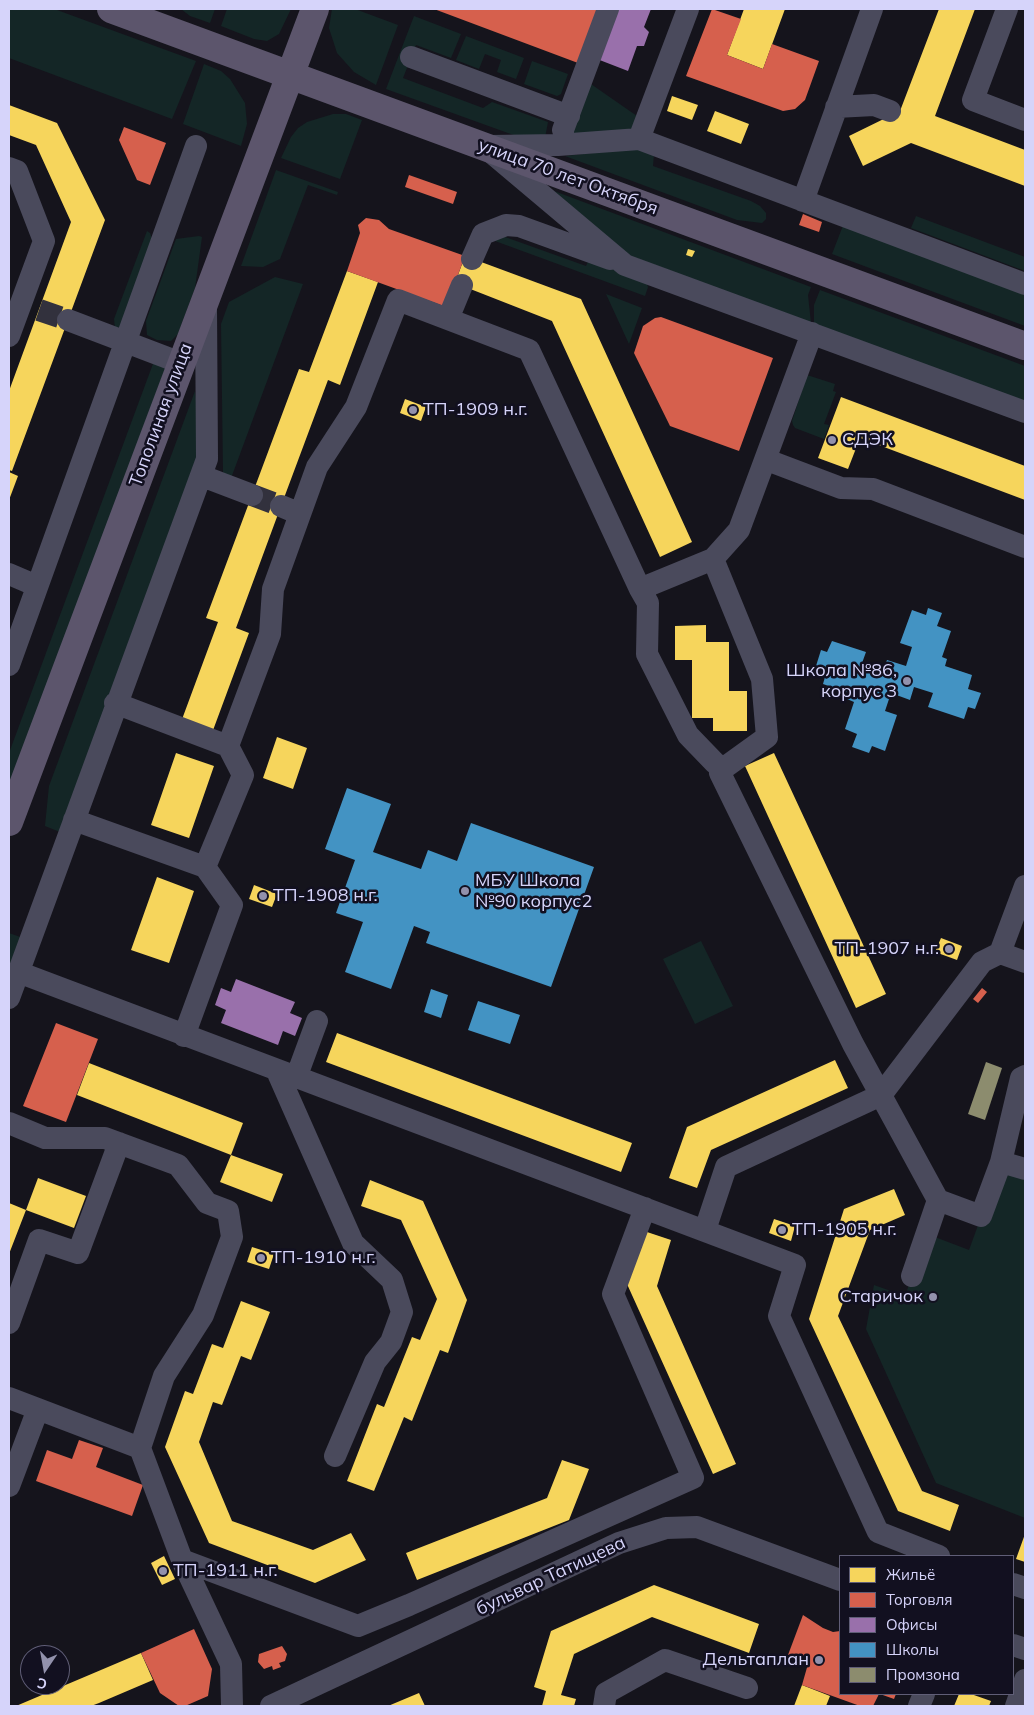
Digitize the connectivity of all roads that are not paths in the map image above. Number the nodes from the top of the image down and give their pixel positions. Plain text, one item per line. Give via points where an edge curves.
1 (111, 9) edge
2 (315, 9) edge
3 (608, 9) edge
4 (688, 9) edge
5 (872, 9) edge
6 (1007, 9) edge
7 (411, 57) dead end
8 (290, 75) junction
9 (836, 107) junction
10 (890, 111) dead end
11 (569, 116) junction
12 (1025, 120) edge
13 (639, 139) junction
14 (558, 145) junction
15 (196, 146) dead end
16 (483, 146) junction
17 (9, 168) edge
18 (803, 201) junction
19 (472, 259) dead end
20 (625, 265) junction
21 (1025, 284) edge
22 (462, 285) dead end
23 (205, 296) junction
24 (448, 319) junction
25 (68, 320) tunnel mouth
26 (812, 334) junction
27 (9, 336) edge
28 (125, 342) junction
29 (1025, 346) edge
30 (181, 363) junction
31 (1025, 412) edge
32 (767, 460) junction
33 (202, 476) junction
34 (252, 495) tunnel mouth
35 (1025, 547) edge
36 (713, 559) junction
37 (9, 574) edge
38 (37, 586) junction
39 (640, 589) junction
40 (9, 665) edge
41 (115, 703) junction
42 (228, 746) junction
43 (724, 768) junction
44 (74, 820) junction
45 (9, 822) edge
46 (205, 867) junction
47 (1025, 886) edge
48 (1000, 953) junction
49 (1025, 962) edge
50 (18, 972) junction
51 (9, 998) edge
52 (317, 1021) dead end
53 (184, 1036) junction
54 (287, 1074) junction
55 (1025, 1076) edge
56 (881, 1095) junction
57 (9, 1123) edge
58 (119, 1143) junction
59 (1001, 1162) junction
60 (1025, 1170) edge
61 (938, 1200) junction
62 (646, 1208) junction
63 (705, 1230) junction
64 (912, 1276) dead end
65 (9, 1323) edge
66 (9, 1398) edge
67 (38, 1409) junction
68 (140, 1448) junction
69 (335, 1456) dead end
70 (9, 1486) edge
71 (608, 1515) junction
72 (619, 1543) junction
73 (936, 1555) edge
74 (182, 1560) junction
75 (839, 1580) edge
76 (410, 1605) junction
77 (422, 1637) junction
78 (1025, 1680) edge
79 (746, 1688) dead end
80 (232, 1706) edge
81 (271, 1706) edge
82 (604, 1706) edge
83 (1016, 1706) edge

1 - 8 main road, улица 70 лет Октября
2 - 8 main road, Тополиная улица
3 - 11 street
4 - 13 street
5 - 9 street
6 - 12 street via 973,100
7 - 11 street
8 - 16 main road, улица 70 лет Октября
8 - 23 main road, Тополиная улица
9 - 10 street via 874,105
9 - 18 street
11 - 14 street
13 - 14 street
13 - 18 street
14 - 16 street
15 - 28 street
16 - 20 street
16 - 29 main road, улица 70 лет Октября
17 - 27 street via 17,171 44,240 30,306
18 - 21 street
19 - 20 street via 483,234 506,225 519,226
20 - 26 street
22 - 24 street
23 - 30 main road, Тополиная улица
23 - 33 street via 207,459
24 - 39 street via 530,350
24 - 42 street via 398,300 356,407 290,510 273,588 270,634
25 - 28 street
26 - 31 street
26 - 32 street
28 - 30 street
28 - 38 street
30 - 45 main road, Тополиная улица
32 - 35 street via 841,488 873,489
32 - 36 street via 739,530
33 - 34 street
33 - 41 street
36 - 39 street
36 - 43 street via 762,680 767,737
37 - 38 street
38 - 40 street
39 - 43 street via 648,603 647,654 688,735
41 - 42 street
41 - 44 street
42 - 46 street via 243,775
43 - 56 street via 720,774
44 - 46 street
44 - 50 street
46 - 53 street via 232,905
47 - 48 street
48 - 49 street
48 - 56 street via 982,962
50 - 51 street
50 - 53 street
52 - 54 street
53 - 54 street
54 - 62 street
54 - 69 street via 353,1243 392,1280 402,1312 391,1342 375,1362
55 - 59 street via 1021,1078
56 - 61 street
56 - 63 street via 726,1167
57 - 58 street via 45,1138 106,1138
58 - 65 street via 78,1253 39,1240
58 - 68 street via 178,1166 207,1203 228,1211 232,1237 203,1315 164,1376
59 - 60 street
59 - 61 street via 981,1216
61 - 64 street
62 - 63 street
62 - 71 street via 613,1294 693,1478
63 - 73 street via 795,1264 779,1316 878,1532
66 - 67 street
67 - 68 street
67 - 70 street
68 - 74 street
71 - 72 street
71 - 76 street
72 - 75 street, бульвар Татищева via 666,1528 697,1527
72 - 77 street, бульвар Татищева
74 - 76 street via 358,1626
74 - 80 street via 231,1664
76 - 77 street
77 - 81 street, бульвар Татищева
78 - 83 street
79 - 82 street via 665,1660 606,1693

